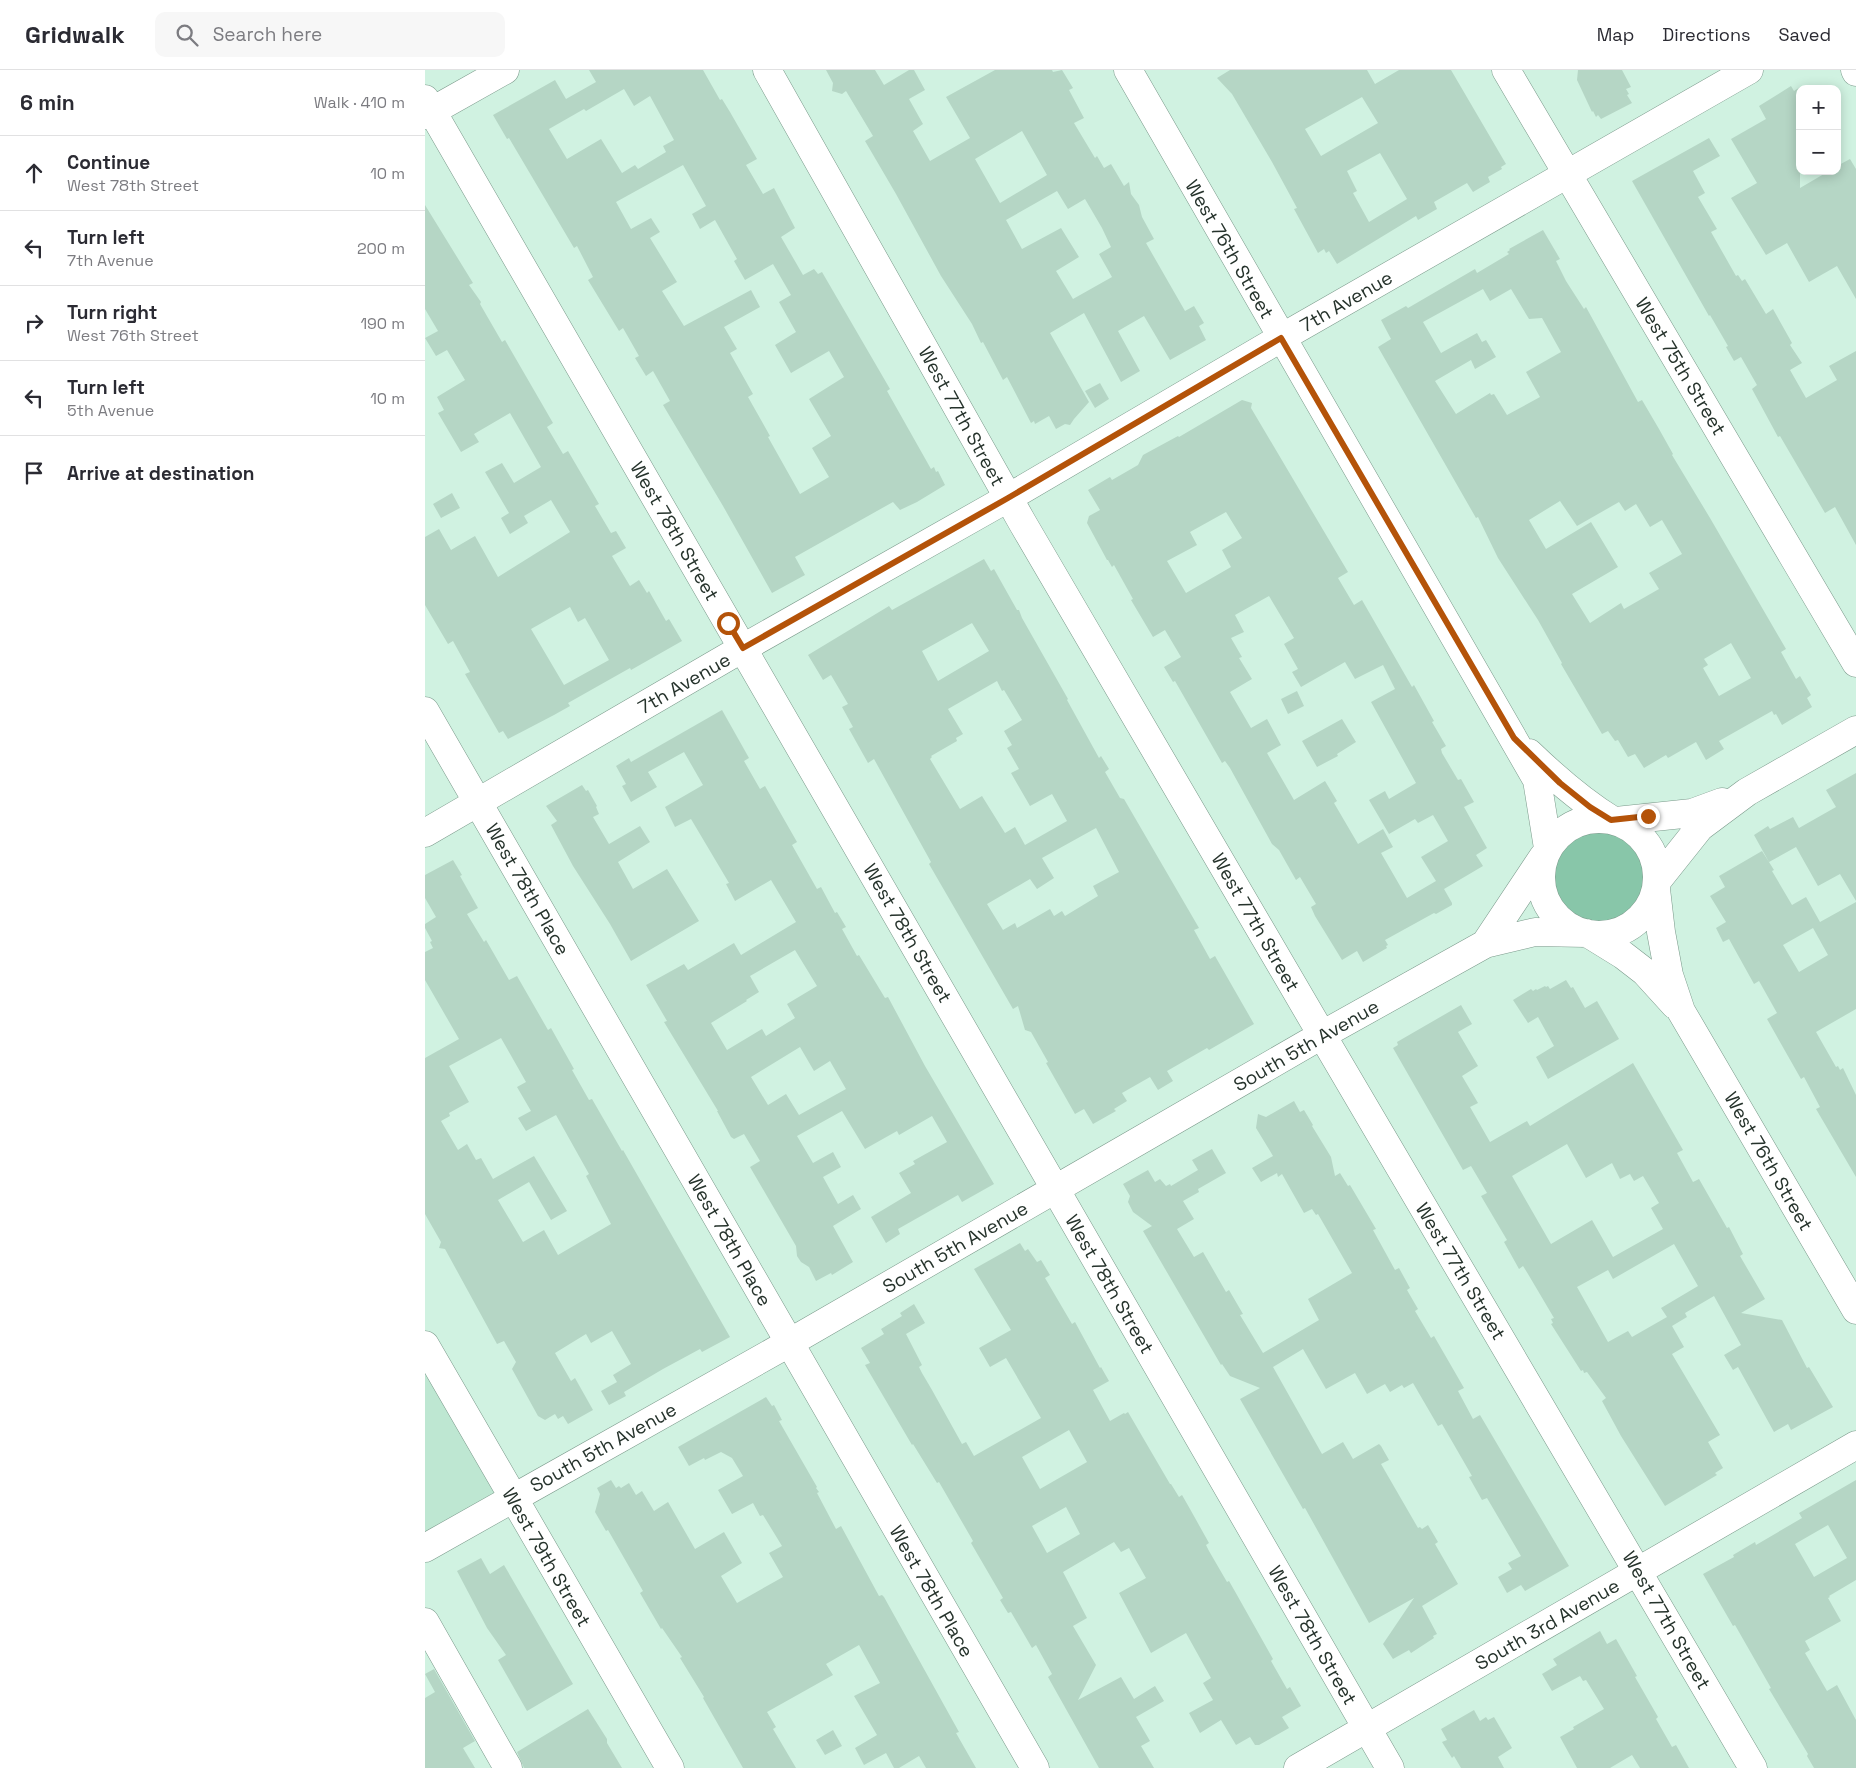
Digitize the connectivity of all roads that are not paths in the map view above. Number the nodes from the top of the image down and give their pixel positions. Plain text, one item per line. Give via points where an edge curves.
1 (505, 70) edge
2 (767, 70) edge
3 (1128, 70) edge
4 (1506, 70) edge
5 (1749, 70) edge
6 (427, 108) edge
7 (1567, 173) junction
8 (1281, 338) junction
9 (1008, 498) junction
10 (743, 648) junction
11 (1856, 663) edge
12 (425, 711) edge
13 (1856, 730) edge
14 (1514, 738) junction
15 (1747, 792) junction
16 (479, 802) junction
17 (1614, 820) junction
18 (425, 833) edge
19 (1547, 850) junction
20 (1657, 885) junction
21 (1587, 934) junction
22 (1485, 944) junction
23 (1681, 1011) junction
24 (1322, 1035) junction
25 (1055, 1189) junction
26 (1856, 1310) edge
27 (789, 1343) junction
28 (425, 1345) edge
29 (1856, 1445) edge
30 (512, 1498) junction
31 (425, 1548) edge
32 (1638, 1571) junction
33 (425, 1622) edge
34 (1367, 1728) junction
35 (509, 1768) edge
36 (670, 1768) edge
37 (1035, 1768) edge
38 (1298, 1768) edge
39 (1390, 1768) edge
40 (1753, 1768) edge

1 - 6 street
2 - 9 street, West 77th Street
3 - 8 street, West 76th Street
4 - 7 street, West 75th Street
5 - 7 street, 7th Avenue
6 - 10 street, West 78th Street
7 - 8 street, 7th Avenue
7 - 11 street, West 75th Street
8 - 9 street, 7th Avenue
8 - 14 street, West 76th Street
9 - 10 street, 7th Avenue
9 - 24 street, West 77th Street
10 - 16 street, 7th Avenue
10 - 25 street, West 78th Street
12 - 16 street, West 78th Place
13 - 15 street
14 - 17 street, West 76th Street via 1560,783 1590,807
14 - 19 street, West 76th Street via 1537,780
15 - 17 street via 1692,813
15 - 20 street via 1700,827
16 - 18 street, 7th Avenue
16 - 27 street, West 78th Place
17 - 19 street via 1593,819 1575,824 1560,834
17 - 20 street via 1642,838 1651,851
19 - 21 street via 1541,868 1547,901 1567,926
19 - 22 street, South 5th Avenue
20 - 21 street via 1650,905 1624,930
20 - 23 street, West 76th Street via 1669,976
21 - 22 street, South 5th Avenue via 1535,932
21 - 23 street, West 76th Street via 1645,972
22 - 24 street, South 5th Avenue
23 - 26 street, West 76th Street
24 - 25 street, South 5th Avenue
24 - 32 street, West 77th Street
25 - 27 street, South 5th Avenue
25 - 34 street, West 78th Street
27 - 30 street, South 5th Avenue
27 - 37 street, West 78th Place
28 - 30 street, West 79th Street
29 - 32 street, South 3rd Avenue
30 - 31 street, South 5th Avenue
30 - 36 street, West 79th Street
32 - 34 street, South 3rd Avenue
32 - 40 street, West 77th Street
33 - 35 street
34 - 38 street, South 3rd Avenue
34 - 39 street, West 78th Street

